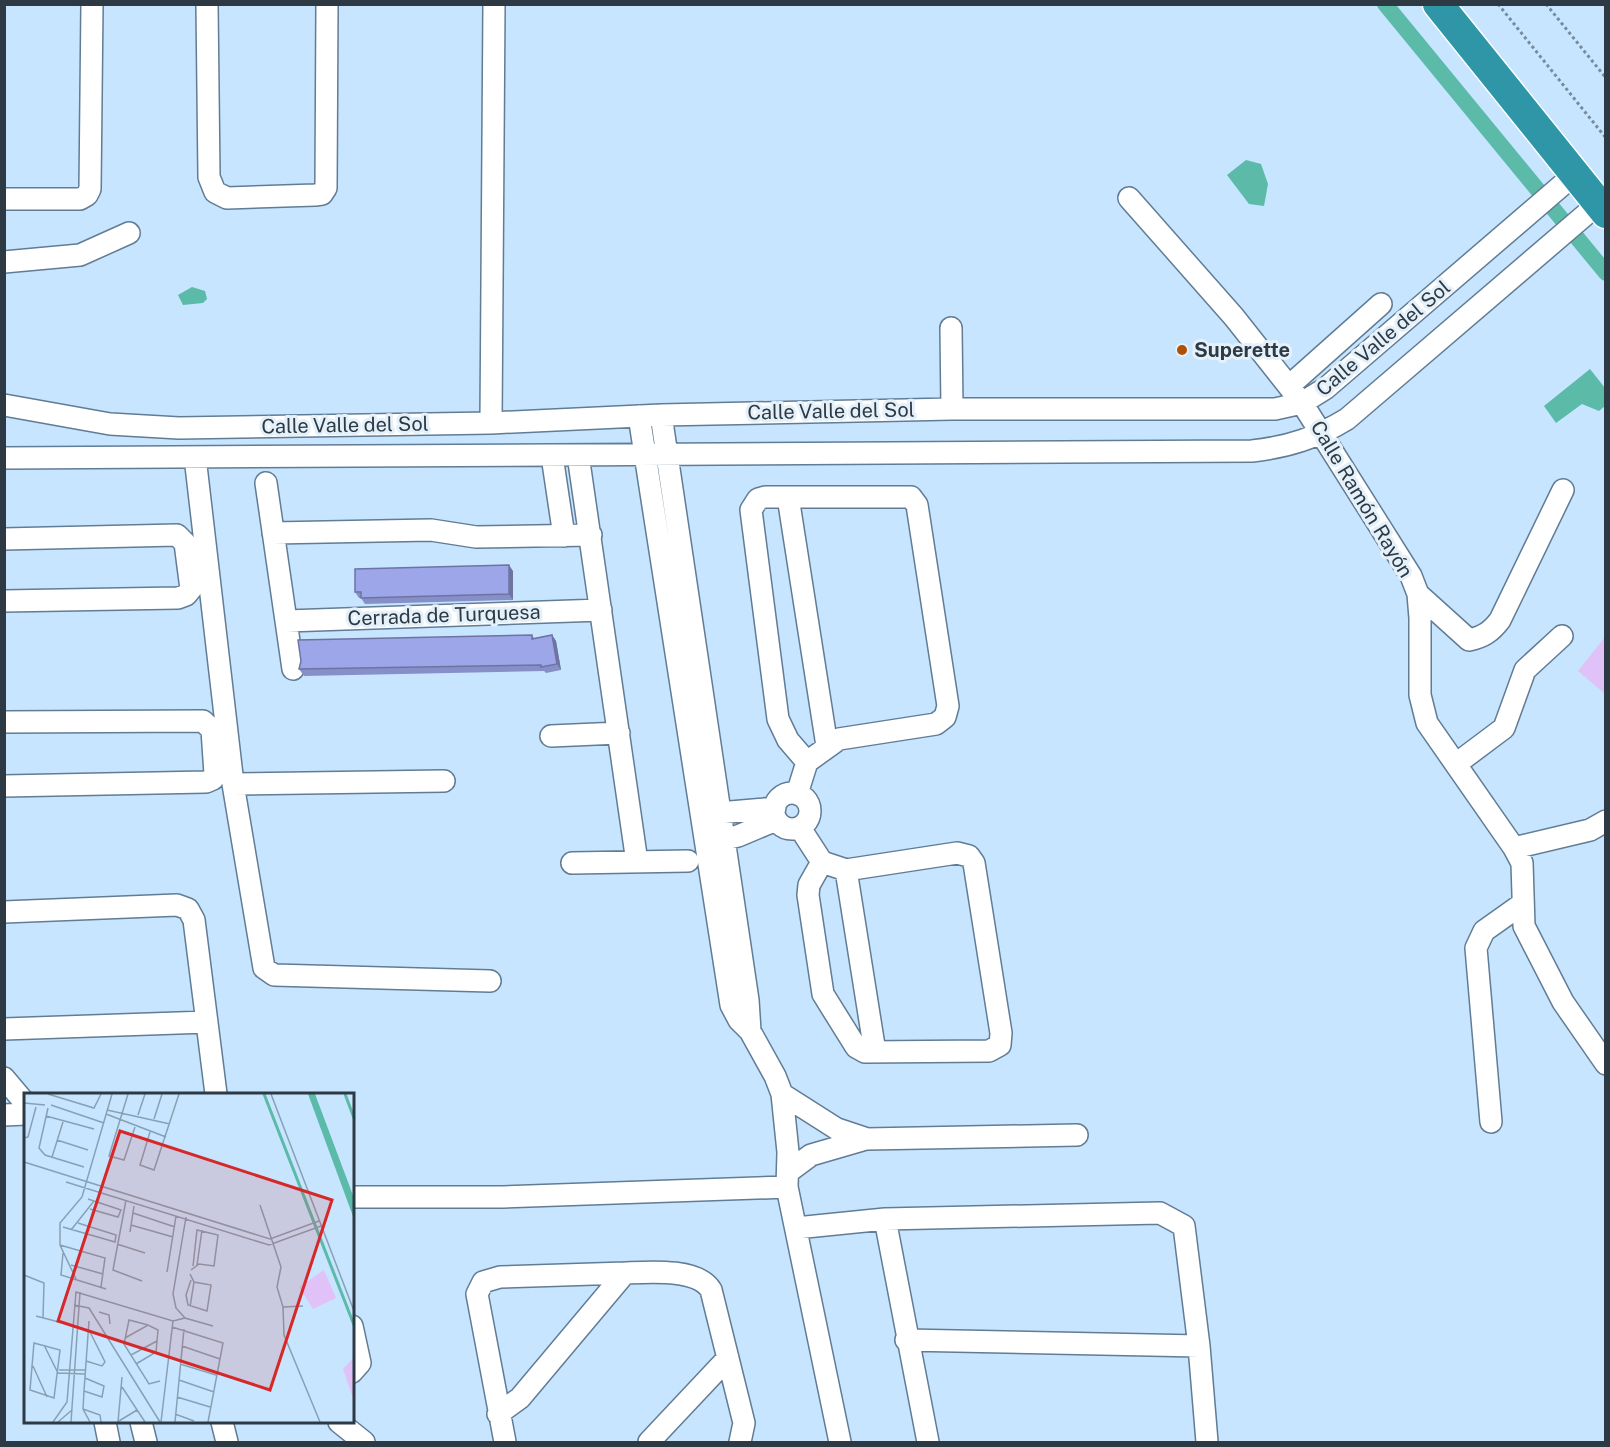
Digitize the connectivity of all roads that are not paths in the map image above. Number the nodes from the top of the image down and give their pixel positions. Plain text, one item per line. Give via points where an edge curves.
1 (92, 4) edge
2 (207, 4) edge
3 (327, 4) edge
4 (494, 4) edge
5 (1438, 4) edge
6 (1568, 180) junction
7 (1129, 198) dead end
8 (4, 199) edge
9 (1597, 210) edge
10 (129, 233) dead end
11 (4, 262) edge
12 (1381, 304) dead end
13 (951, 328) dead end
14 (1289, 386) junction
15 (1302, 403) junction
16 (4, 405) edge
17 (952, 409) junction
18 (661, 415) junction
19 (639, 416) junction
20 (491, 423) junction
21 (1323, 434) junction
22 (645, 454) junction
23 (666, 454) junction
24 (578, 455) junction
25 (552, 456) junction
26 (195, 457) junction
27 (4, 458) edge
28 (266, 483) dead end
29 (1563, 490) dead end
30 (788, 496) junction
31 (273, 532) junction
32 (591, 535) junction
33 (564, 536) junction
34 (4, 539) edge
35 (1418, 594) junction
36 (4, 601) edge
37 (601, 610) junction
38 (287, 621) junction
39 (1562, 636) dead end
40 (293, 669) dead end
41 (4, 722) edge
42 (619, 733) junction
43 (551, 736) dead end
44 (826, 746) junction
45 (807, 762) junction
46 (1456, 764) junction
47 (444, 781) dead end
48 (233, 784) junction
49 (4, 786) edge
50 (796, 794) junction
51 (710, 814) junction
52 (776, 814) junction
53 (1605, 821) edge
54 (800, 828) junction
55 (714, 842) junction
56 (1514, 848) junction
57 (688, 861) dead end
58 (822, 861) junction
59 (637, 862) junction
60 (572, 863) dead end
61 (846, 870) junction
62 (1522, 904) junction
63 (4, 912) edge
64 (489, 981) dead end
65 (207, 1022) junction
66 (4, 1029) edge
67 (875, 1052) junction
68 (1605, 1064) edge
69 (4, 1078) edge
70 (216, 1093) edge
71 (782, 1094) junction
72 (24, 1102) edge
73 (24, 1114) edge
74 (4, 1115) edge
75 (1491, 1122) dead end
76 (1077, 1135) dead end
77 (867, 1139) junction
78 (788, 1179) junction
79 (354, 1197) edge
80 (885, 1219) junction
81 (796, 1228) junction
82 (626, 1273) junction
83 (906, 1340) junction
84 (1199, 1346) junction
85 (356, 1347) edge
86 (728, 1358) junction
87 (354, 1370) edge
88 (498, 1414) junction
89 (105, 1423) edge
90 (340, 1423) edge
91 (110, 1443) edge
92 (364, 1443) edge
93 (505, 1443) edge
94 (649, 1443) edge
95 (740, 1443) edge
96 (840, 1443) edge
97 (928, 1443) edge
98 (1207, 1443) edge

1 - 8 street via 90,189 80,199
2 - 3 street via 209,177 218,196 315,195 327,188
4 - 20 street
5 - 6 highway
6 - 9 highway
6 - 15 street, Calle Valle del Sol via 1326,388
7 - 14 street, Calle Ramón Rayón
9 - 21 street
10 - 11 street via 80,255
12 - 14 street
13 - 17 street
14 - 15 street, Calle Ramón Rayón
15 - 17 street, Calle Valle del Sol via 1275,409
15 - 21 street, Calle Ramón Rayón
16 - 20 street, Calle Valle del Sol via 111,424 179,428
17 - 18 street, Calle Valle del Sol
18 - 19 street, Calle Valle del Sol
18 - 23 street
19 - 20 street, Calle Valle del Sol
19 - 22 street
21 - 23 street via 1282,447 1252,451
21 - 35 street, Calle Ramón Rayón via 1411,576
22 - 23 street
22 - 24 street
22 - 51 street
23 - 51 street
24 - 25 street
24 - 32 street
25 - 26 street
25 - 33 street
26 - 27 street
26 - 48 street
28 - 31 street
29 - 35 street via 1492,630 1469,640
30 - 44 street
30 - 44 street via 906,495 915,500 948,705 945,717 936,724 839,739
30 - 45 street via 758,499 751,510 778,718 788,740
31 - 33 street via 431,530 476,537
31 - 38 street
32 - 33 street
32 - 37 street
34 - 36 street via 177,535 185,543 191,588 178,598
35 - 46 street, Calle Ramón Rayón via 1421,709 1426,723
37 - 38 street, Cerrada de Turquesa
37 - 42 street
38 - 40 street
39 - 46 street via 1525,670 1504,729
41 - 49 street via 203,721 212,730 215,774 206,782
42 - 43 street
42 - 59 street
44 - 45 street
45 - 50 street
46 - 56 street, Calle Ramón Rayón
47 - 48 street
48 - 64 street via 262,959 269,973
50 - 52 street via 780,798
50 - 54 street via 810,806 809,819
51 - 52 street
51 - 55 street
52 - 54 street via 789,829
52 - 55 street
53 - 56 street via 1590,830
54 - 58 street
55 - 71 street via 731,1005 750,1030
56 - 62 street, Calle Ramón Rayón via 1522,863
57 - 59 street
58 - 61 street
58 - 67 street via 808,895 823,994 856,1047
59 - 60 street
61 - 67 street
61 - 67 street via 957,853 969,856 974,863 1000,1021 1000,1045 989,1051
62 - 68 street, Calle Ramón Rayón via 1529,937 1563,1002
62 - 75 street via 1484,931 1476,948
63 - 65 street via 183,905 194,920
65 - 66 street
65 - 70 street
69 - 72 street
71 - 77 street via 837,1129
71 - 78 street
73 - 74 street
76 - 77 street
77 - 78 street via 811,1155
78 - 79 street via 503,1197
78 - 81 street
80 - 81 street
80 - 83 street
80 - 84 street via 1160,1213 1184,1226
81 - 96 street
82 - 86 street via 694,1276 707,1283
82 - 88 street via 520,1398
82 - 88 street via 500,1277 483,1282 477,1294
83 - 84 street
83 - 97 street
84 - 98 street
85 - 87 street via 360,1363
86 - 94 street
86 - 95 street via 744,1424
88 - 93 street
89 - 91 street
90 - 92 street

